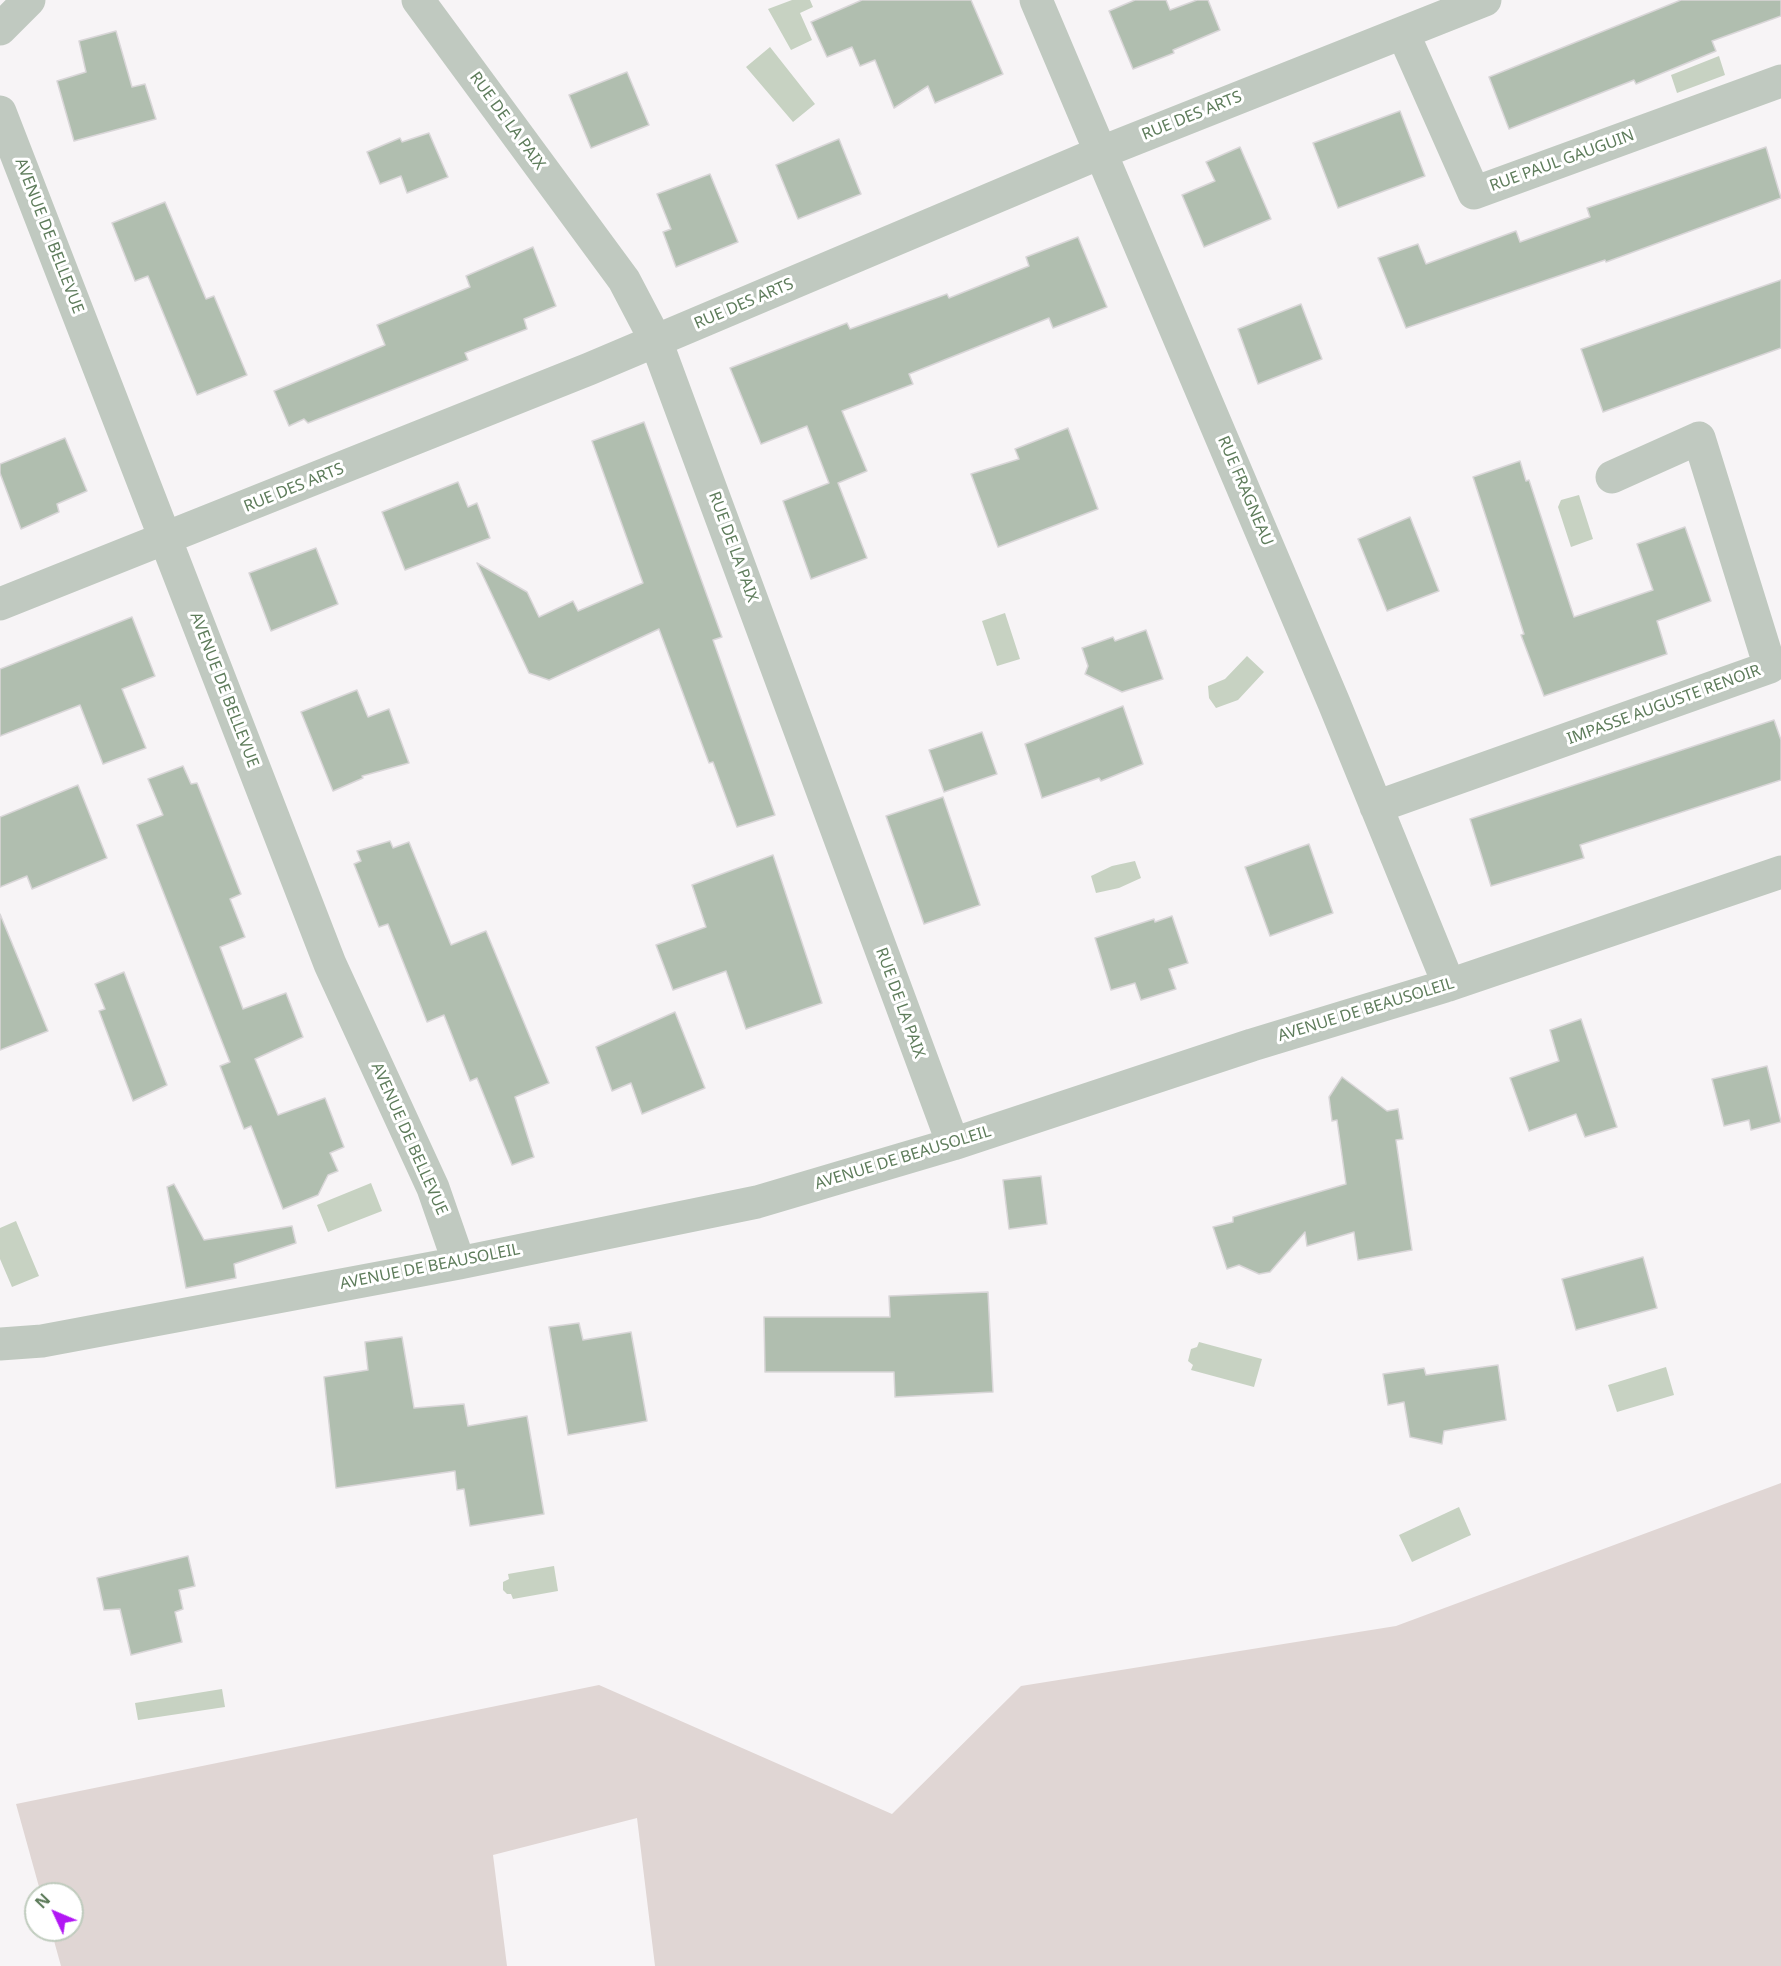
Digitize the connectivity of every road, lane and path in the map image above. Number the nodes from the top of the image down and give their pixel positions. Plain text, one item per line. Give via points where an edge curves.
1 (29, 0) edge
2 (418, 0) edge
3 (1036, 0) edge
4 (1485, 0) edge
5 (0, 29) edge
6 (1403, 33) junction
7 (1781, 81) edge
8 (0, 112) edge
9 (1102, 152) junction
10 (656, 341) junction
11 (1612, 477) dead end
12 (166, 538) junction
13 (0, 604) edge
14 (1376, 807) junction
15 (1781, 872) edge
16 (1449, 985) junction
17 (952, 1144) junction
18 (459, 1263) junction
19 (0, 1344) edge

1 - 5 street
2 - 10 street, RUE DE LA PAIX via 624,280
3 - 9 street, RUE FRAGNEAU
4 - 6 street, RUE DES ARTS
6 - 7 street, RUE PAUL GAUGUIN via 1474,193
6 - 9 street, RUE DES ARTS
8 - 12 street, AVENUE DE BELLEVUE
9 - 10 street, RUE DES ARTS
9 - 14 street, RUE FRAGNEAU
10 - 12 street, RUE DES ARTS
10 - 17 street, RUE DE LA PAIX
11 - 14 street, IMPASSE AUGUSTE RENOIR via 1700,438 1770,667
12 - 13 street, RUE DES ARTS
12 - 18 street, AVENUE DE BELLEVUE via 330,964 433,1188
14 - 16 street, RUE FRAGNEAU
15 - 16 street, AVENUE DE BEAUSOLEIL
16 - 17 street, AVENUE DE BEAUSOLEIL
17 - 18 street, AVENUE DE BEAUSOLEIL via 757,1202
18 - 19 street, AVENUE DE BEAUSOLEIL via 42,1341

